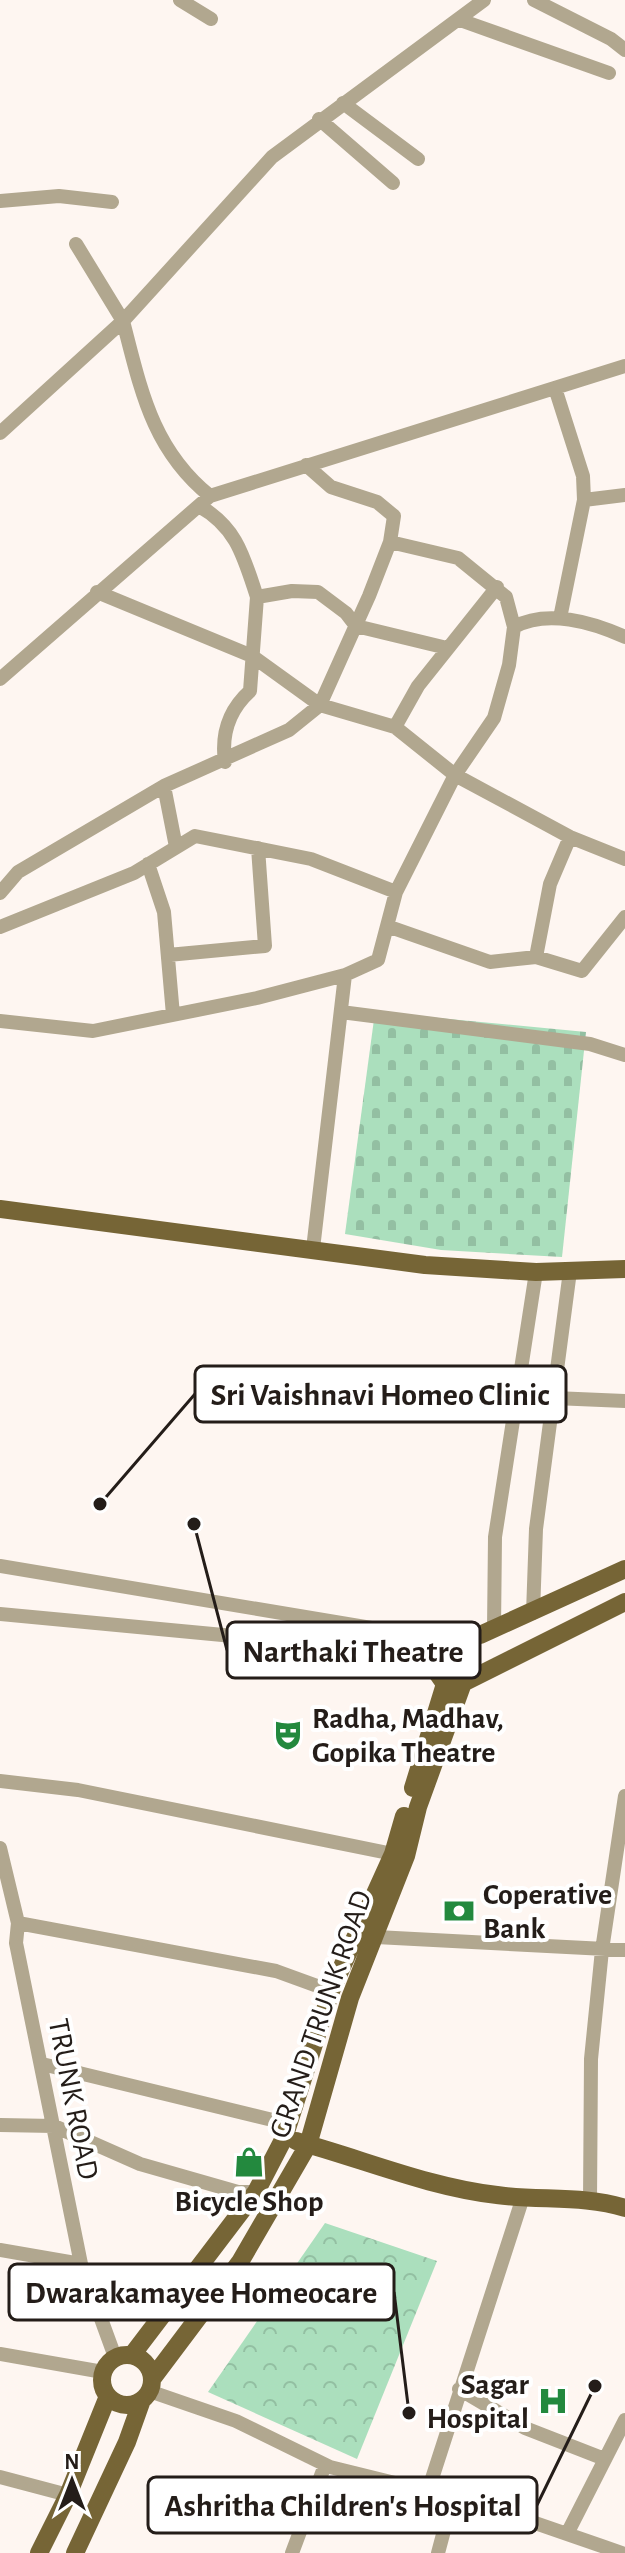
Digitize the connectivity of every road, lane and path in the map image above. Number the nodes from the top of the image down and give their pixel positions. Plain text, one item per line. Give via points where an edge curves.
1 (180, 0) edge
2 (484, 0) edge
3 (534, 0) edge
4 (211, 19) dead end
5 (460, 20) junction
6 (625, 50) edge
7 (609, 73) dead end
8 (343, 103) junction
9 (319, 119) junction
10 (418, 159) dead end
11 (393, 183) dead end
12 (0, 201) edge
13 (112, 202) dead end
14 (76, 244) dead end
15 (123, 321) junction
16 (625, 366) edge
17 (555, 388) junction
18 (0, 433) edge
19 (306, 465) junction
20 (625, 495) edge
21 (584, 500) junction
22 (205, 501) junction
23 (390, 542) junction
24 (497, 587) junction
25 (97, 592) junction
26 (257, 597) junction
27 (560, 618) junction
28 (356, 626) junction
29 (514, 627) junction
30 (625, 637) edge
31 (447, 648) junction
32 (252, 656) junction
33 (0, 679) edge
34 (320, 705) junction
35 (395, 727) junction
36 (225, 762) junction
37 (455, 775) junction
38 (164, 786) junction
39 (570, 837) junction
40 (176, 847) junction
41 (258, 848) junction
42 (625, 859) edge
43 (148, 864) junction
44 (396, 892) junction
45 (0, 893) edge
46 (625, 917) edge
47 (387, 926) junction
48 (0, 927) edge
49 (168, 955) junction
50 (536, 957) junction
51 (345, 975) junction
52 (341, 1012) junction
53 (173, 1015) junction
54 (0, 1021) edge
55 (625, 1055) edge
56 (0, 1209) edge
57 (313, 1249) junction
58 (625, 1269) edge
59 (570, 1271) junction
60 (536, 1272) junction
61 (554, 1398) junction
62 (625, 1401) edge
63 (0, 1566) edge
64 (625, 1569) edge
65 (625, 1602) edge
66 (533, 1613) junction
67 (0, 1614) edge
68 (487, 1632) junction
69 (428, 1646) junction
70 (461, 1681) junction
71 (0, 1781) edge
72 (625, 1796) edge
73 (0, 1848) edge
74 (393, 1854) junction
75 (18, 1923) junction
76 (376, 1937) junction
77 (602, 1950) junction
78 (625, 1950) edge
79 (331, 1991) junction
80 (42, 2064) junction
81 (0, 2125) edge
82 (54, 2126) junction
83 (287, 2131) junction
84 (308, 2145) junction
85 (256, 2192) junction
86 (523, 2197) junction
87 (590, 2201) junction
88 (625, 2208) edge
89 (0, 2250) edge
90 (81, 2264) junction
91 (0, 2354) edge
92 (124, 2356) junction
93 (103, 2372) junction
94 (459, 2389) junction
95 (148, 2390) junction
96 (108, 2396) junction
97 (625, 2420) edge
98 (602, 2458) junction
99 (325, 2465) junction
100 (0, 2477) edge
101 (428, 2491) junction
102 (68, 2495) junction
103 (453, 2497) junction
104 (568, 2532) junction
105 (39, 2553) edge
106 (75, 2553) edge
107 (292, 2553) edge
108 (438, 2553) edge
109 (622, 2553) edge

1 - 4 street
2 - 5 street
3 - 6 street
5 - 7 street
5 - 8 street
8 - 9 street
8 - 10 street
9 - 11 street
9 - 15 street via 272,157
12 - 13 street via 59,196
14 - 15 street
15 - 18 street
15 - 22 street via 143,397 164,447
16 - 17 street
17 - 19 street
17 - 21 street via 583,476
19 - 22 street
19 - 23 street via 331,487 377,502 394,516
20 - 21 street
21 - 27 street
22 - 25 street
22 - 26 street via 243,556
23 - 24 street via 458,558
23 - 28 street
24 - 29 street via 506,597
24 - 31 street
25 - 32 street
25 - 33 street
26 - 28 street via 318,592
26 - 32 street
27 - 29 street via 531,618
27 - 30 street
28 - 31 street
28 - 34 street
29 - 37 street via 494,718
31 - 35 street
32 - 34 street
32 - 36 street via 250,691 234,706 222,743
34 - 35 street
34 - 36 street via 289,730
35 - 37 street
36 - 38 street
37 - 39 street
37 - 44 street
38 - 40 street
38 - 45 street via 18,872
39 - 42 street
39 - 50 street via 550,884
40 - 41 street via 195,836
40 - 43 street
41 - 44 street via 311,859
41 - 49 street via 265,946
43 - 48 street
43 - 49 street via 164,912
44 - 47 street
46 - 50 street via 582,971
47 - 50 street via 490,962
47 - 51 street via 378,960
49 - 53 street
51 - 52 street
51 - 53 street
52 - 55 street via 590,1044
52 - 57 street
53 - 54 street via 93,1031
56 - 57 main road
57 - 60 main road via 425,1265
58 - 59 main road
59 - 60 main road
59 - 61 street
60 - 68 street via 495,1537
61 - 62 street
61 - 66 street via 536,1529
63 - 69 street
64 - 66 main road
65 - 70 main road
66 - 68 main road
67 - 69 street
68 - 69 main road via 452,1630
68 - 70 main road via 483,1654
69 - 70 main road
70 - 74 main road
70 - 76 main road, GRAND TRUNK ROAD
71 - 74 street via 78,1790
72 - 77 street
73 - 75 street, TRUNK ROAD
74 - 79 main road
75 - 79 street via 276,1971
75 - 80 street, TRUNK ROAD via 16,1943
76 - 77 street
76 - 84 main road, GRAND TRUNK ROAD via 350,1998
77 - 78 street
77 - 87 street via 591,2059
79 - 83 main road
80 - 82 street, TRUNK ROAD
80 - 83 street
81 - 82 street
82 - 85 street via 140,2164 238,2192
82 - 90 street, TRUNK ROAD
83 - 84 main road
83 - 85 main road
84 - 86 main road via 390,2171
84 - 95 main road, GRAND TRUNK ROAD via 240,2262
85 - 92 main road
86 - 87 main road
86 - 94 street
87 - 88 main road
89 - 90 street
90 - 92 street, TRUNK ROAD
91 - 93 street
92 - 93 main road
92 - 95 main road via 147,2364
93 - 96 main road
94 - 98 street via 525,2428
94 - 101 street
95 - 96 main road via 126,2405
95 - 99 street via 236,2421
95 - 106 main road, GRAND TRUNK ROAD
96 - 102 main road
97 - 98 street
98 - 104 street
99 - 101 street
99 - 107 street
100 - 102 street
101 - 103 street
102 - 105 main road
103 - 104 street
103 - 108 street
104 - 109 street

